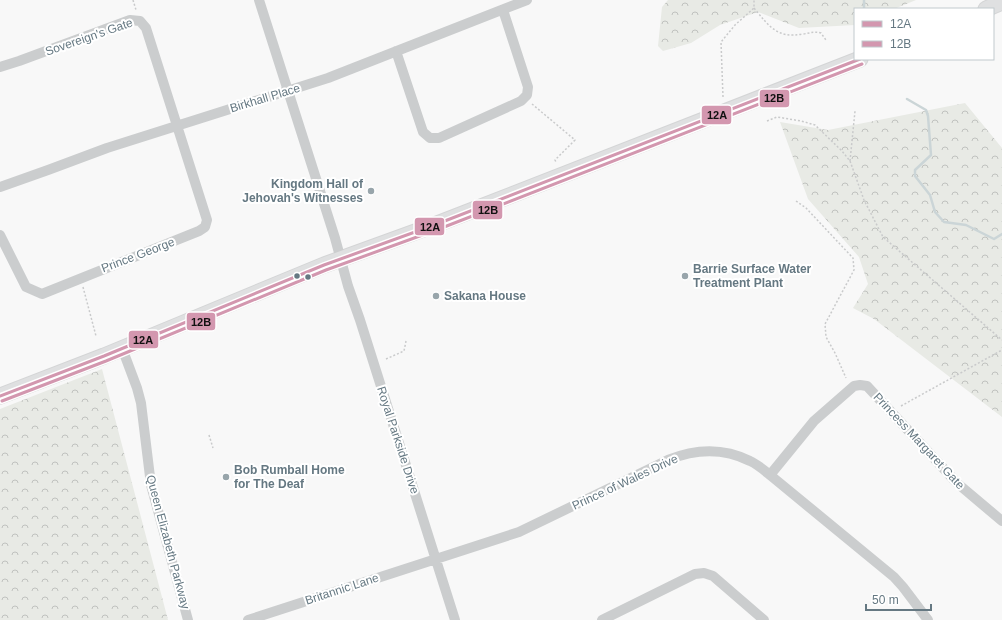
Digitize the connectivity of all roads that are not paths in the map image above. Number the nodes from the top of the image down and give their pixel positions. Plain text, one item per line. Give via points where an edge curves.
1 (259, 0) edge
2 (527, 0) edge
3 (1002, 2) edge
4 (988, 8) edge
5 (503, 10) junction
6 (396, 51) junction
7 (857, 60) edge
8 (0, 67) edge
9 (287, 91) junction
10 (177, 125) junction
11 (0, 187) edge
12 (0, 235) edge
13 (341, 259) junction
14 (122, 348) junction
15 (0, 396) edge
16 (770, 475) junction
17 (1002, 521) edge
18 (436, 558) junction
19 (188, 620) edge
20 (248, 620) edge
21 (455, 620) edge
22 (602, 620) edge
23 (764, 620) edge
24 (928, 620) edge

1 - 9 street, Royal Parkside Drive
2 - 5 street, Birkhall Place
3 - 4 main road
5 - 6 street, Birkhall Place
5 - 6 street via 528,86 527,95 521,101 439,138 430,138 422,132
6 - 9 street, Birkhall Place
7 - 13 main road via 438,224
8 - 10 street, Sovereign's Gate via 131,20 140,21 146,28
9 - 10 street, Birkhall Place
9 - 13 street, Royal Parkside Drive
10 - 11 street, Birkhall Place
10 - 12 street, Prince George via 206,219 201,231 42,294 26,287
13 - 14 main road
13 - 18 street, Royal Parkside Drive
14 - 15 main road
14 - 19 street, Queen Elizabeth Parkway via 141,403 150,476
16 - 17 street, Princess Margaret Gate via 814,421 854,386 868,386 957,483
16 - 18 street, Prince of Wales Drive via 751,461 736,455 708,450 688,453 668,460 519,532
16 - 24 street, Prince of Wales Drive via 894,577
18 - 20 street, Britannic Lane
18 - 21 street, Royal Parkside Drive
22 - 23 street via 695,574 704,573 713,576

